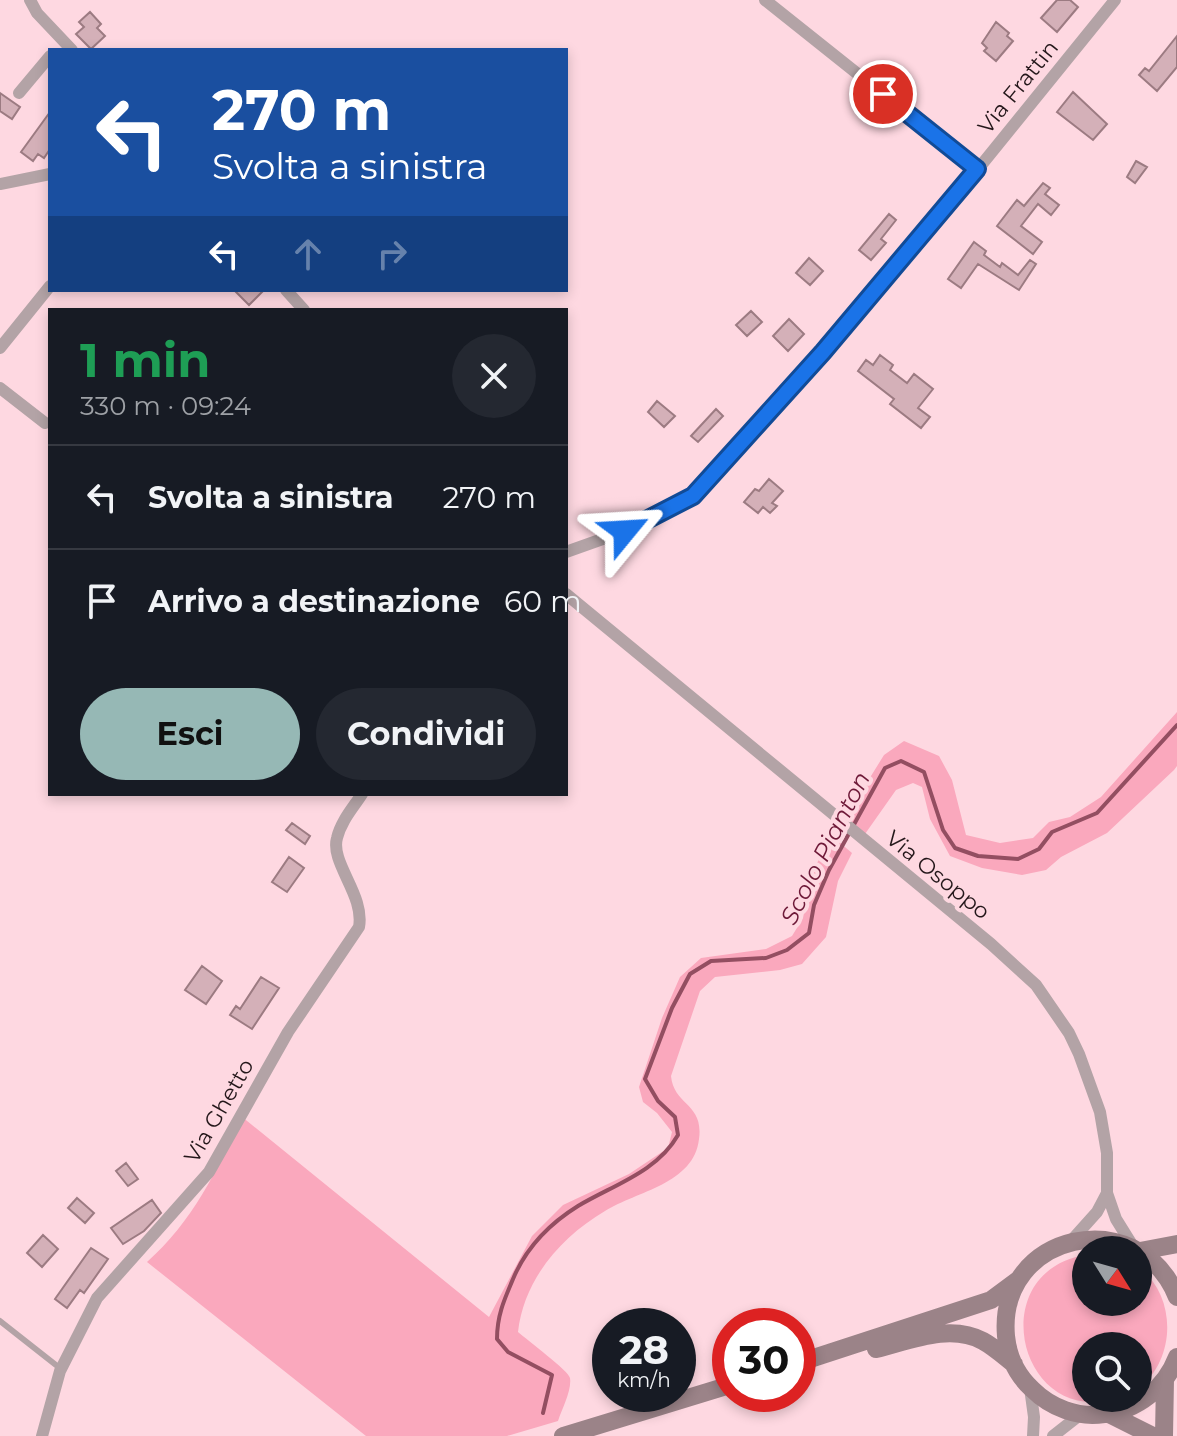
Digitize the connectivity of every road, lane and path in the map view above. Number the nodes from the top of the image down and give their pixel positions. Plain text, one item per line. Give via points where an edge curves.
1 (30, 0) edge
2 (765, 0) edge
3 (1115, 0) edge
4 (59, 45) edge
5 (48, 58) edge
6 (19, 93) dead end
7 (977, 169) junction
8 (48, 174) edge
9 (3, 180) edge
10 (48, 288) edge
11 (288, 292) edge
12 (302, 308) edge
13 (0, 348) edge
14 (0, 388) edge
15 (45, 423) dead end
16 (568, 551) edge
17 (568, 596) edge
18 (361, 796) edge
19 (1107, 1193) junction
20 (1128, 1236) edge
21 (1071, 1241) joint
22 (1177, 1244) edge
23 (1152, 1247) edge
24 (1152, 1262) edge
25 (1020, 1278) junction
26 (1177, 1297) edge
27 (0, 1321) edge
28 (816, 1360) edge
29 (816, 1362) edge
30 (1014, 1364) junction
31 (1173, 1365) edge
32 (61, 1369) junction
33 (1030, 1388) junction
34 (712, 1390) edge
35 (1081, 1414) junction
36 (1109, 1414) junction
37 (42, 1436) edge
38 (563, 1436) edge
39 (1033, 1436) edge
40 (1053, 1436) edge
41 (1153, 1436) edge
42 (1164, 1436) edge

1 - 4 street
2 - 7 street
3 - 7 street, Via Frattin
5 - 6 street
7 - 16 street, Via Frattin via 693,496 625,531
8 - 9 street
10 - 13 street
11 - 12 street
14 - 15 street
17 - 19 street, Via Osoppo via 1011,961 1047,1000 1095,1094 1104,1133
18 - 32 street, Via Ghetto via 335,841 362,913 359,927 288,1032 209,1172 97,1298
19 - 20 street, Via Osoppo
19 - 21 street
21 - 25 main road via 1042,1255
22 - 23 main road
24 - 26 main road
25 - 28 main road via 991,1300
25 - 30 main road via 1006,1321
27 - 32 lane
29 - 30 main road via 946,1333 981,1339
30 - 33 main road
31 - 36 main road via 1136,1404
31 - 42 main road
32 - 37 street, Via Ghetto
33 - 35 main road via 1054,1405
33 - 39 street
34 - 38 main road
35 - 36 main road
35 - 40 street
36 - 41 main road

